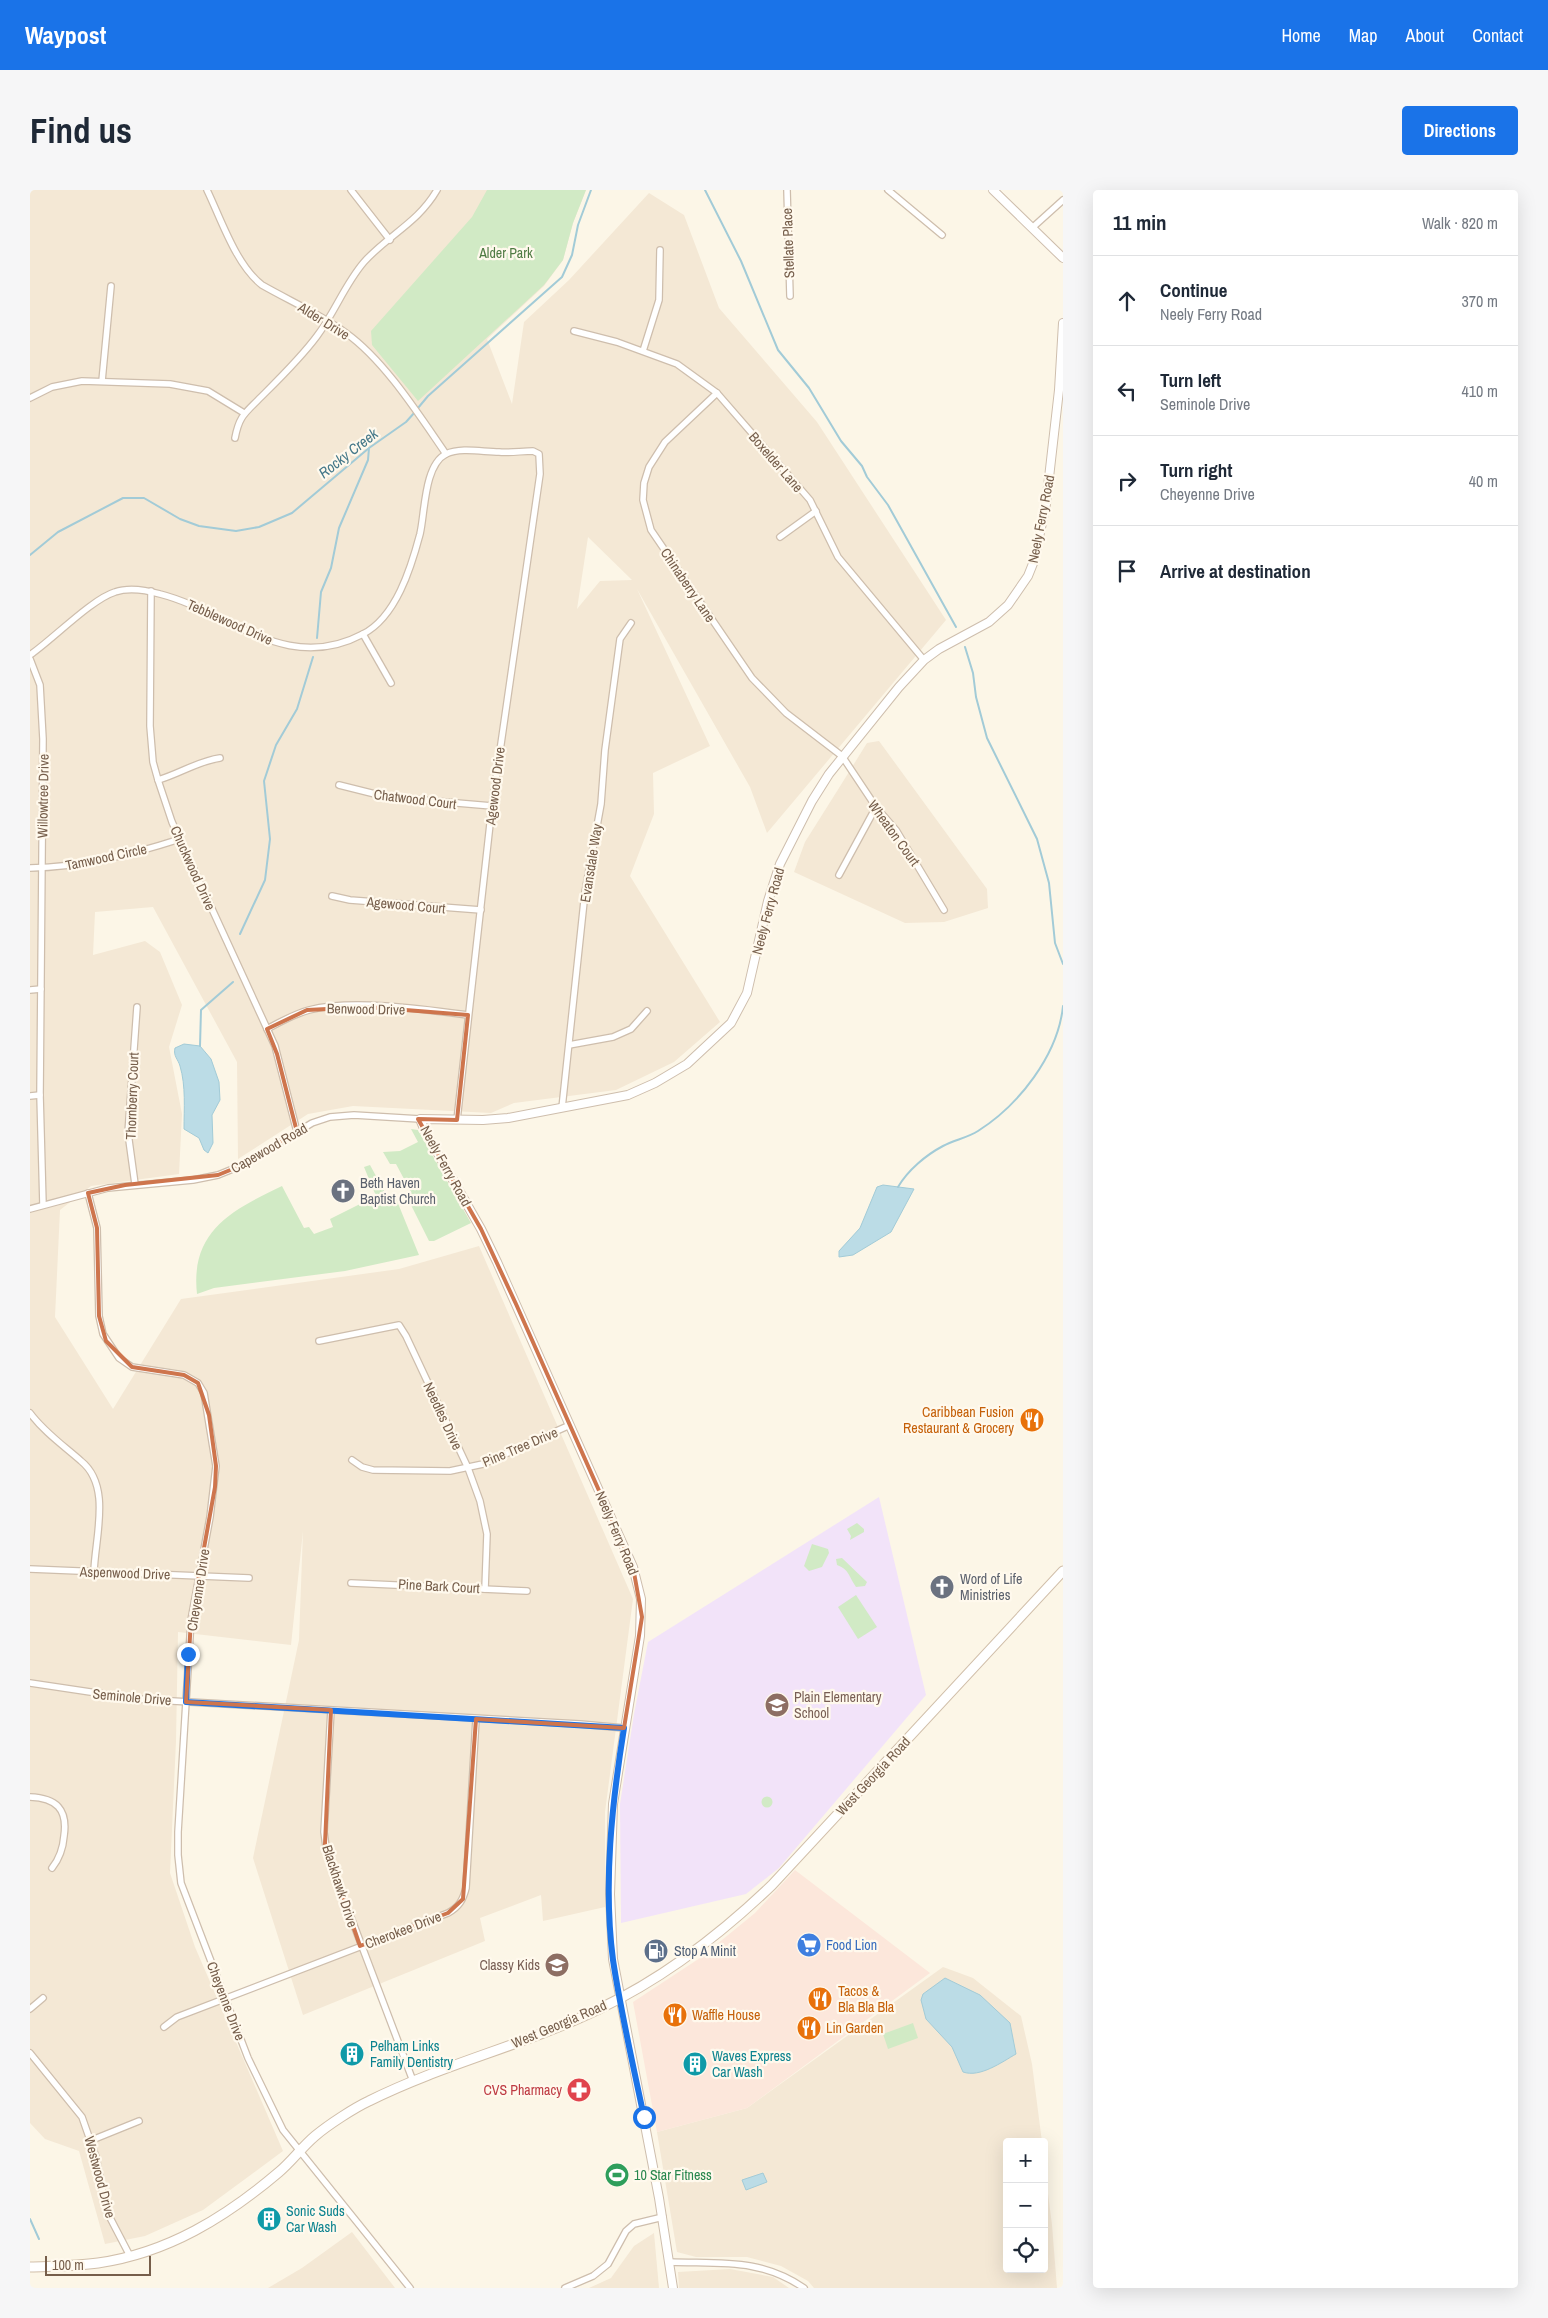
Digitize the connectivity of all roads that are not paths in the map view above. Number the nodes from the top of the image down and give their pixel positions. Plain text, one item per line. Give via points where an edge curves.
1 (207, 190) edge
2 (351, 190) edge
3 (436, 190) edge
4 (787, 190) edge
5 (888, 190) edge
6 (994, 190) edge
7 (1063, 200) edge
8 (1032, 228) junction
9 (942, 235) dead end
10 (390, 240) junction
11 (660, 250) dead end
12 (1063, 258) edge
13 (111, 286) dead end
14 (790, 296) dead end
15 (326, 320) junction
16 (1063, 323) edge
17 (574, 331) dead end
18 (643, 351) junction
19 (102, 381) junction
20 (717, 392) junction
21 (30, 398) edge
22 (244, 412) junction
23 (235, 438) dead end
24 (446, 454) junction
25 (816, 511) junction
26 (780, 537) dead end
27 (151, 591) junction
28 (631, 622) dead end
29 (363, 634) junction
30 (30, 655) edge
31 (30, 659) edge
32 (924, 660) junction
33 (391, 683) dead end
34 (842, 756) junction
35 (220, 758) dead end
36 (158, 780) junction
37 (338, 785) dead end
38 (492, 806) junction
39 (876, 807) junction
40 (180, 839) junction
41 (30, 868) edge
42 (42, 868) junction
43 (838, 875) dead end
44 (332, 896) dead end
45 (481, 910) junction
46 (944, 910) dead end
47 (41, 989) junction
48 (30, 990) edge
49 (137, 1007) dead end
50 (647, 1011) dead end
51 (468, 1015) junction
52 (267, 1029) junction
53 (569, 1045) junction
54 (40, 1095) junction
55 (30, 1096) edge
56 (562, 1108) junction
57 (420, 1119) junction
58 (457, 1120) junction
59 (297, 1132) junction
60 (135, 1184) junction
61 (88, 1193) junction
62 (43, 1205) junction
63 (30, 1208) edge
64 (319, 1340) dead end
65 (30, 1413) edge
66 (570, 1425) junction
67 (352, 1460) dead end
68 (468, 1468) junction
69 (30, 1569) edge
70 (1063, 1571) edge
71 (94, 1572) junction
72 (199, 1576) junction
73 (249, 1578) dead end
74 (351, 1583) dead end
75 (485, 1589) junction
76 (527, 1591) dead end
77 (30, 1683) edge
78 (186, 1702) junction
79 (331, 1710) junction
80 (476, 1718) junction
81 (624, 1728) junction
82 (30, 1797) edge
83 (52, 1868) dead end
84 (360, 1946) junction
85 (43, 1998) dead end
86 (225, 1998) junction
87 (620, 1998) junction
88 (30, 2009) edge
89 (164, 2027) dead end
90 (30, 2054) edge
91 (413, 2082) junction
92 (140, 2121) dead end
93 (92, 2140) junction
94 (299, 2152) junction
95 (663, 2217) junction
96 (130, 2256) junction
97 (670, 2262) junction
98 (30, 2267) edge
99 (410, 2288) edge
100 (565, 2288) edge
101 (673, 2288) edge
102 (804, 2288) edge

1 - 15 street, Alder Drive via 254,278
2 - 10 street
3 - 10 street via 415,220
4 - 14 street, Stellate Place
5 - 9 street
6 - 8 street
7 - 8 street
8 - 12 street
10 - 15 street via 358,270
11 - 18 street via 659,300
13 - 19 street
15 - 22 street via 303,352
15 - 24 street, Alder Drive via 370,354
16 - 32 street, Neely Ferry Road via 1046,504 1034,562 1018,594 997,615
17 - 18 street, Boxelder Lane
18 - 20 street, Boxelder Lane via 677,364
19 - 21 street via 72,382
19 - 22 street via 202,389 220,396
20 - 25 street, Boxelder Lane
20 - 34 street, Chinaberry Lane via 655,454 644,483 645,513 659,542 752,678 786,713
22 - 23 street
24 - 29 street, Tebblewood Drive via 431,473 420,535 402,585 385,614
24 - 38 street, Agewood Drive via 469,451 533,451 538,454 540,474
25 - 26 street
25 - 32 street, Boxelder Lane via 838,558
27 - 29 street, Tebblewood Drive via 180,600 258,637 284,645 319,648
27 - 30 street, Tebblewood Drive via 123,590 108,595
27 - 36 street, Chuckwood Drive via 150,726
28 - 53 street, Evansdale Way via 620,639
29 - 33 street
31 - 42 street, Willowtree Drive via 42,697
32 - 34 street, Neely Ferry Road
34 - 39 street, Wheaton Court
34 - 56 street, Neely Ferry Road via 812,802 780,864 747,993 731,1023 696,1057 655,1083 616,1098
35 - 36 street
36 - 40 street, Chuckwood Drive
37 - 38 street, Chatwood Court via 387,797
38 - 45 street, Agewood Drive
39 - 43 street
39 - 46 street, Wheaton Court via 896,830
40 - 42 street, Tamwood Circle via 114,858
40 - 52 street, Chuckwood Drive
41 - 42 street, Tamwood Circle
42 - 47 street, Willowtree Drive
44 - 45 street, Agewood Court
45 - 51 street, Agewood Drive
47 - 48 street
47 - 54 street, Willowtree Drive
49 - 60 street, Thornberry Court via 128,1133
50 - 53 street via 631,1029 614,1037
51 - 52 street, Benwood Drive via 368,1007 319,1008 307,1010
51 - 58 street, Agewood Drive
52 - 59 street, Chuckwood Drive via 278,1054
53 - 56 street, Evansdale Way
54 - 55 street
54 - 62 street, Willowtree Drive
56 - 58 street, Neely Ferry Road via 508,1118
57 - 58 street, Neely Ferry Road
57 - 59 street, Capewood Road via 343,1115 318,1121
57 - 66 street, Neely Ferry Road via 481,1229
59 - 60 street, Capewood Road via 245,1164 218,1175
60 - 61 street, Capewood Road
61 - 62 street, Capewood Road
61 - 72 street, Cheyenne Drive via 97,1228 98,1316 106,1341 119,1358 132,1367 184,1375 198,1383 204,1394 216,1466
62 - 63 street, Capewood Road
64 - 68 street, Needles Drive via 399,1325
65 - 71 street via 93,1473 99,1507
66 - 68 street, Pine Tree Drive
66 - 81 street, Neely Ferry Road via 633,1567 641,1599 640,1636
67 - 68 street, Pine Tree Drive via 374,1470 432,1472
68 - 75 street, Needles Drive via 485,1522
69 - 71 street, Aspenwood Drive
70 - 87 main road, West Georgia Road via 748,1908 693,1952
71 - 72 street, Aspenwood Drive
72 - 73 street, Aspenwood Drive
72 - 78 street, Cheyenne Drive via 191,1620
74 - 75 street, Pine Bark Court
75 - 76 street, Pine Bark Court
77 - 78 street, Seminole Drive via 124,1698
78 - 79 street, Seminole Drive
78 - 86 street, Cheyenne Drive via 178,1832 179,1868 185,1896
79 - 80 street, Seminole Drive
79 - 84 street, Blackhawk Drive via 325,1844
80 - 81 street, Seminole Drive
80 - 84 street, Cherokee Drive via 463,1899 448,1913
81 - 87 street, Neely Ferry Road via 613,1804 610,1894 613,1959
82 - 83 street via 50,1800 64,1817 63,1847
84 - 86 street, Cherokee Drive
84 - 91 street, Blackhawk Drive
85 - 88 street
86 - 89 street, Cherokee Drive via 178,2017
86 - 94 street, Cheyenne Drive via 271,2108
87 - 91 main road, West Georgia Road via 562,2025
87 - 95 street, Neely Ferry Road
90 - 93 street, Westwood Drive via 75,2106
91 - 94 main road, West Georgia Road via 367,2102 316,2135
92 - 93 street
93 - 96 street, Westwood Drive via 106,2210
94 - 96 main road, West Georgia Road via 258,2190 194,2233
94 - 99 street, Cheyenne Drive
95 - 97 street, Neely Ferry Road
95 - 100 street via 634,2224 626,2231 608,2264 593,2276
96 - 98 main road, West Georgia Road via 98,2263
97 - 101 street, Neely Ferry Road
97 - 102 street via 753,2265 781,2274

